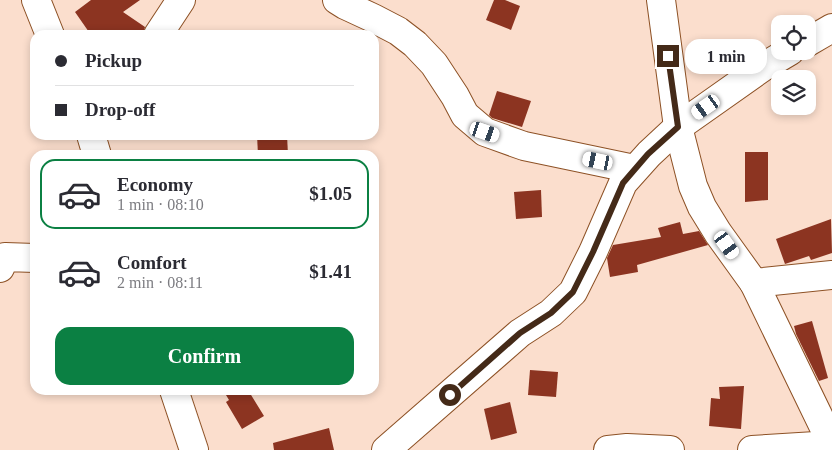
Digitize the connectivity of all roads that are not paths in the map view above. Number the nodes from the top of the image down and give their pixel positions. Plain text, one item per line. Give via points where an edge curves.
1 (36, 0) edge
2 (181, 0) edge
3 (337, 0) edge
4 (661, 0) edge
5 (832, 28) edge
6 (48, 30) edge
7 (161, 30) edge
8 (816, 37) edge
9 (775, 60) edge
10 (678, 127) junction
11 (634, 169) junction
12 (30, 258) edge
13 (2, 261) edge
14 (832, 275) edge
15 (754, 283) junction
16 (176, 395) edge
17 (832, 444) edge
18 (194, 450) edge
19 (386, 450) edge
20 (608, 450) edge
21 (670, 450) edge
22 (752, 450) edge

1 - 6 street
2 - 7 street
3 - 11 street via 398,31 415,44 434,64 465,115 485,132 524,146
4 - 10 street
5 - 8 street
9 - 10 street
10 - 11 street
10 - 15 street via 702,208
11 - 19 street via 623,183 573,292 551,313 520,333
12 - 13 street
14 - 15 street
15 - 17 street
16 - 18 street
17 - 22 street
20 - 21 street

